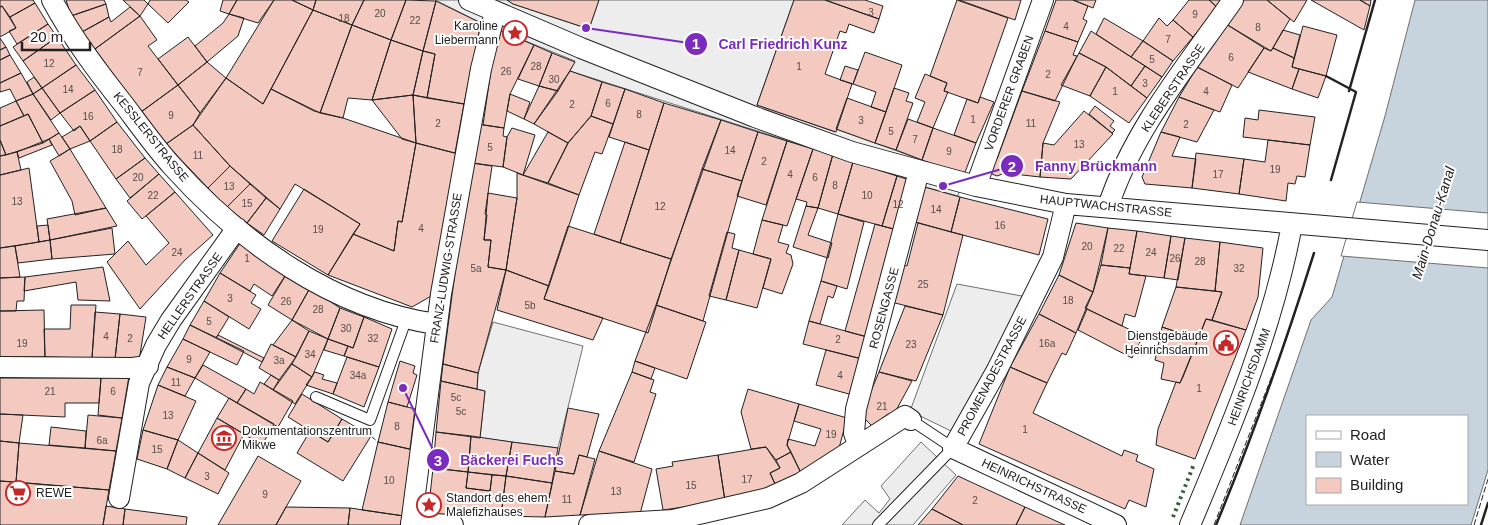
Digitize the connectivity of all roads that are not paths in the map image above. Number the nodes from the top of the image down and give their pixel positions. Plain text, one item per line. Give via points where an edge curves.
1 (52, 0) edge
2 (469, 0) edge
3 (1043, 0) edge
4 (1233, 0) edge
5 (495, 12) junction
6 (919, 170) junction
7 (976, 186) junction
8 (1066, 204) junction
9 (1108, 207) junction
10 (1292, 224) junction
11 (237, 228) junction
12 (1488, 240) edge
13 (406, 320) junction
14 (436, 324) junction
15 (148, 366) junction
16 (0, 367) edge
17 (316, 397) dead end
18 (911, 420) joint
19 (858, 445) junction
20 (953, 448) junction
21 (119, 498) dead end
22 (659, 523) edge
23 (411, 524) edge
24 (454, 525) edge
25 (589, 525) edge
26 (608, 525) edge
27 (878, 525) edge
28 (1116, 525) edge
29 (1190, 525) edge

1 - 11 street, KESSLERSTRASSE via 85,56 171,165
2 - 5 street, HAUPTWACHSTRASSE
3 - 7 street, VORDERER GRABEN
4 - 9 street, KLEBERSTRASSE via 1137,140 1118,174
5 - 6 street, HAUPTWACHSTRASSE via 755,116 852,152
5 - 14 street, FRANZ-LUDWIG-STRASSE via 476,96
6 - 7 street, HAUPTWACHSTRASSE
6 - 19 street, ROSENGASSE via 856,409 854,433
7 - 8 street, HAUPTWACHSTRASSE
8 - 9 street, HAUPTWACHSTRASSE
8 - 20 street, PROMENADESTRASSE via 1049,264 998,370
9 - 10 street, HAUPTWACHSTRASSE
10 - 12 street, HAUPTWACHSTRASSE
10 - 29 street, HEINRICHSDAMM via 1269,320 1233,424
11 - 13 street, KESSLERSTRASSE via 339,296
11 - 15 street, HELLERSTRASSE via 171,320
13 - 14 street, KESSLERSTRASSE
13 - 17 lane via 370,420
14 - 23 street, FRANZ-LUDWIG-STRASSE
15 - 16 street
15 - 21 street, HELLERSTRASSE via 139,383
18 - 19 street via 905,416
18 - 20 lane
19 - 22 street via 801,483 754,503
20 - 27 lane, PROMENADESTRASSE
20 - 28 street, HEINRICHSTRASSE
22 - 26 street
23 - 24 street
25 - 26 street

